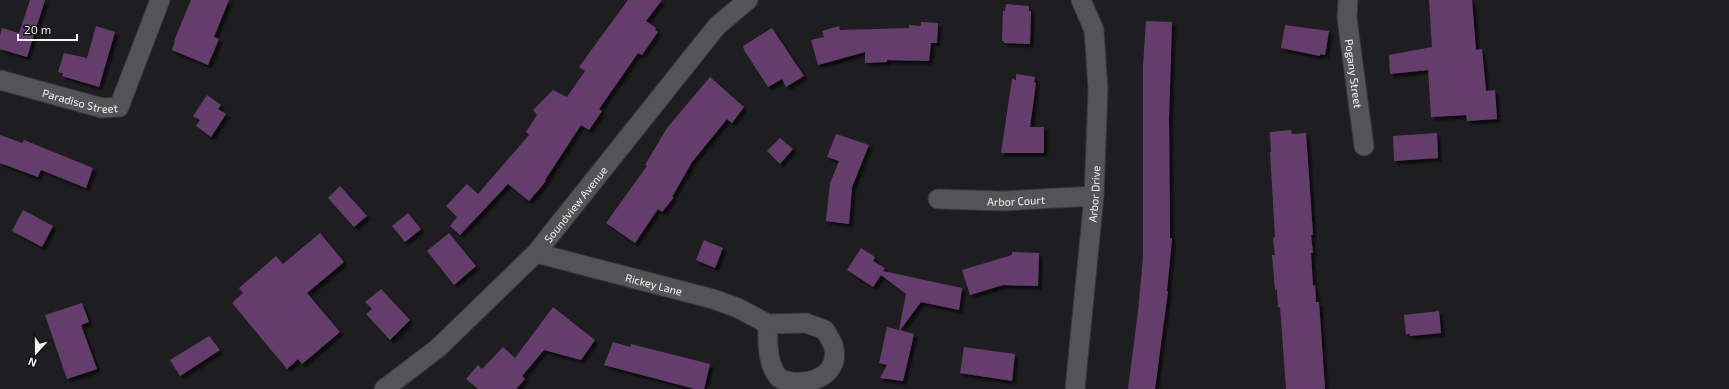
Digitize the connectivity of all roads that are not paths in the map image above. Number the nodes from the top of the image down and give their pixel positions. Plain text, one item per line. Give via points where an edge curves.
1 (160, 0) edge
2 (748, 0) edge
3 (1081, 0) edge
4 (1348, 0) edge
5 (0, 80) edge
6 (1364, 146) dead end
7 (1094, 196) junction
8 (938, 199) dead end
9 (536, 253) junction
10 (768, 324) dead end
11 (384, 389) edge
12 (1075, 389) edge

1 - 5 street, Paradiso Street via 119,107 102,108
2 - 9 street, Soundview Avenue via 716,26
3 - 7 street, Arbor Drive via 1094,30 1098,88
4 - 6 street, Pogany Street via 1347,18
7 - 8 street, Arbor Court via 1004,201
7 - 12 street, Arbor Drive
9 - 10 street, Rickey Lane via 713,300 738,308
9 - 11 street, Soundview Avenue via 438,348

